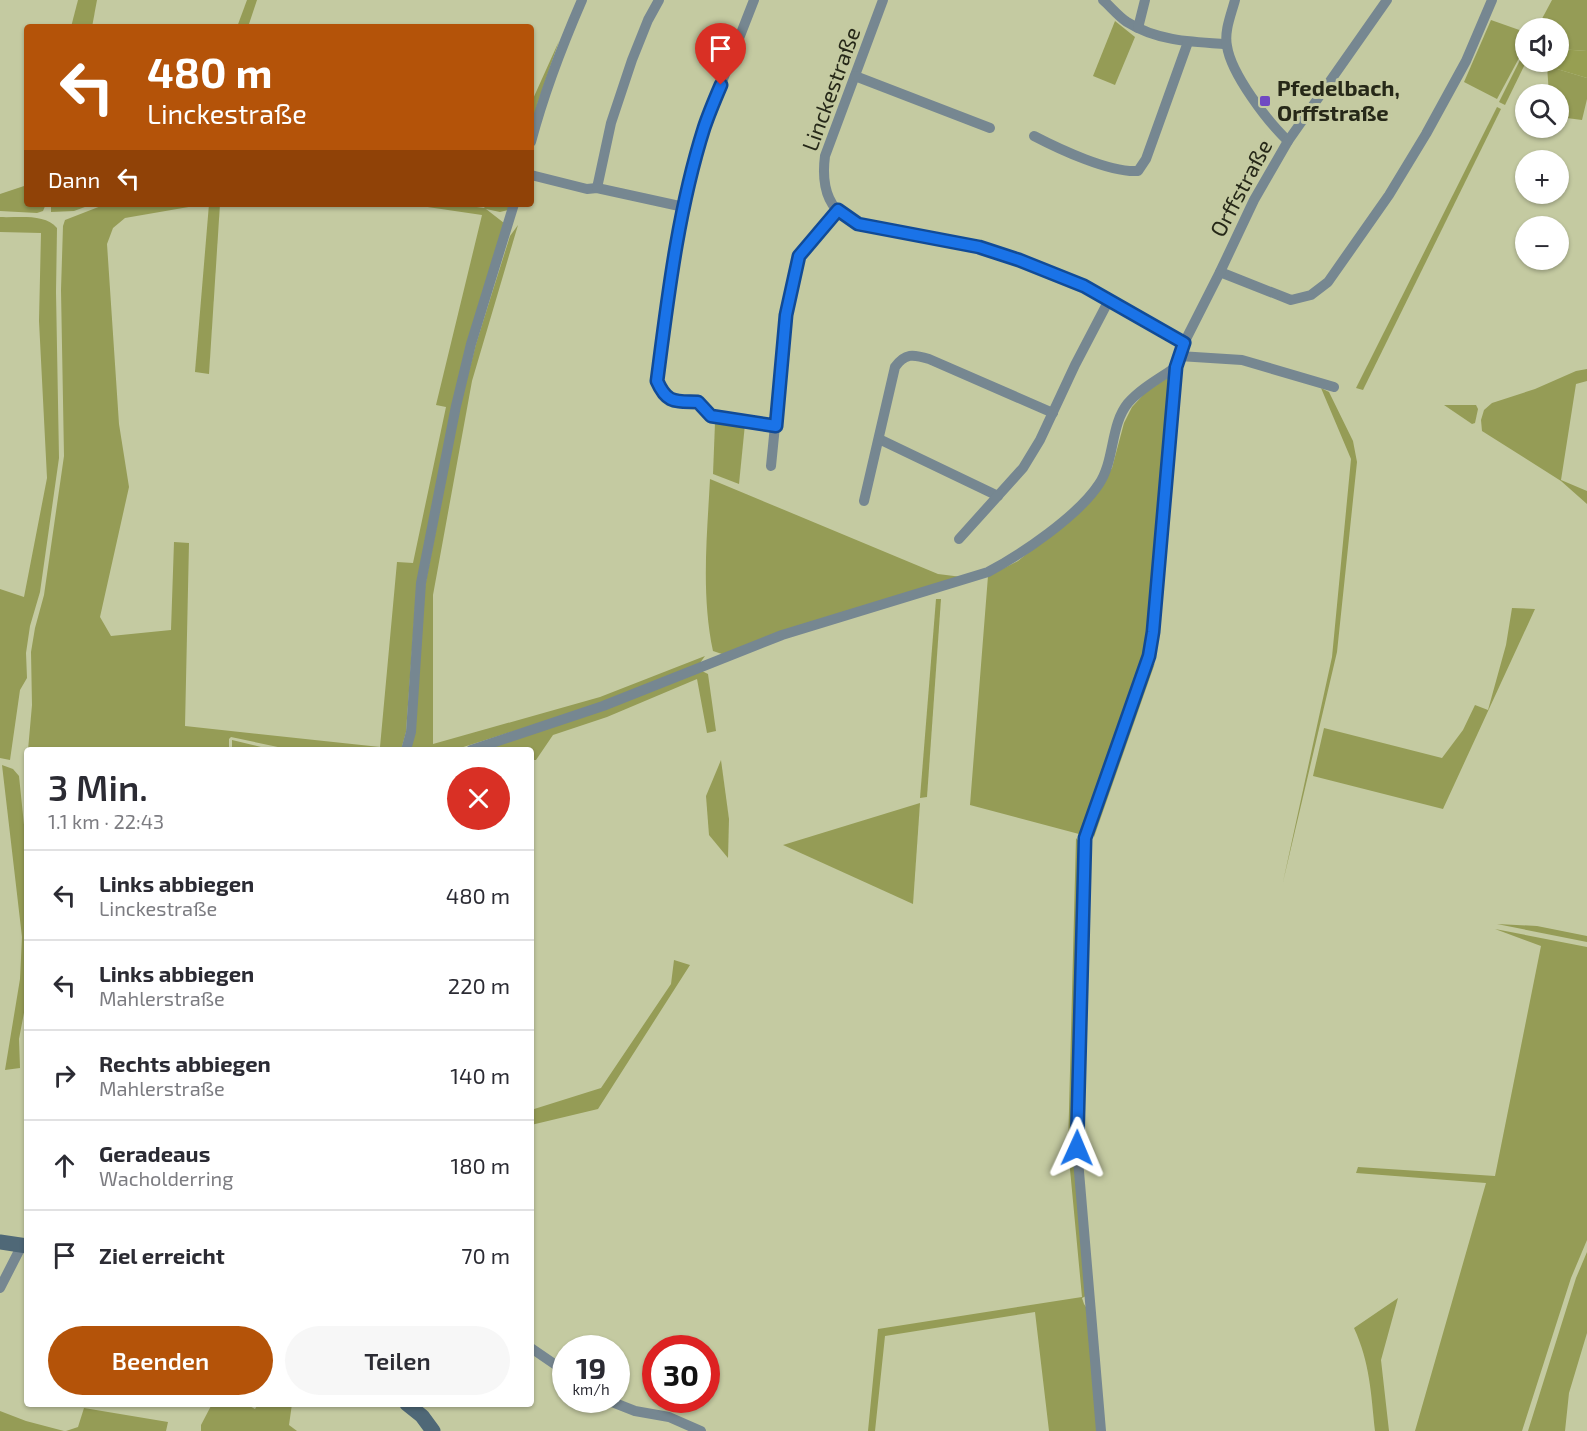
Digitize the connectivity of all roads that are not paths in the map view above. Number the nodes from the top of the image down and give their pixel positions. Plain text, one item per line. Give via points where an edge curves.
1 (582, 0) edge
2 (659, 0) edge
3 (754, 0) edge
4 (883, 0) edge
5 (1103, 0) edge
6 (1145, 0) edge
7 (1235, 0) edge
8 (1387, 0) edge
9 (1492, 0) edge
10 (1138, 28) junction
11 (1188, 42) junction
12 (1226, 44) junction
13 (855, 76) junction
14 (990, 128) dead end
15 (534, 131) edge
16 (1034, 136) dead end
17 (1288, 141) junction
18 (534, 176) edge
19 (597, 188) junction
20 (513, 207) edge
21 (684, 207) junction
22 (838, 210) junction
23 (1220, 272) junction
24 (1109, 300) junction
25 (1184, 343) junction
26 (1179, 356) junction
27 (1176, 367) junction
28 (1334, 387) dead end
29 (1053, 413) junction
30 (776, 426) junction
31 (879, 439) junction
32 (771, 466) dead end
33 (998, 496) junction
34 (864, 501) dead end
35 (959, 539) dead end
36 (407, 747) edge
37 (480, 747) edge
38 (0, 1242) edge
39 (24, 1246) edge
40 (24, 1248) edge
41 (0, 1288) edge
42 (534, 1350) edge
43 (552, 1362) edge
44 (425, 1410) edge
45 (630, 1410) edge
46 (433, 1431) edge
47 (701, 1431) edge
48 (1101, 1431) edge

1 - 15 street
2 - 19 street via 632,60
3 - 21 street via 704,128
4 - 13 street, Linckestraße
5 - 10 street
6 - 10 street
7 - 12 street
8 - 17 street, Orffstraße
9 - 23 street via 1466,61 1426,134 1328,282 1311,296 1291,300
10 - 11 street
11 - 12 street
11 - 16 street via 1146,159 1138,171 1125,172
12 - 17 street via 1237,72 1272,126
13 - 14 street
13 - 22 street, Linckestraße via 825,156 825,187
17 - 23 street, Orffstraße
18 - 19 street
19 - 21 street
20 - 36 street via 471,344 421,583
21 - 30 street via 657,381 662,393 671,401 698,402 711,416
22 - 24 street via 858,224 979,247 1019,260
22 - 30 street via 799,256 786,315
23 - 25 street, Orffstraße
24 - 25 street
24 - 29 street
25 - 26 street, Orffstraße
26 - 27 street, Orffstraße
26 - 28 street via 1242,360
27 - 37 street via 1128,404 1120,419 1108,466 1085,502 1009,561 988,572 782,635 603,706
27 - 48 street, Orffstraße via 1149,656 1085,838 1077,1148
29 - 31 street via 912,354 896,368
29 - 33 street via 1023,468
30 - 32 street
31 - 33 street
31 - 34 street
33 - 35 street
38 - 39 main road
40 - 41 street
42 - 43 street
44 - 46 main road
45 - 47 street via 669,1417

